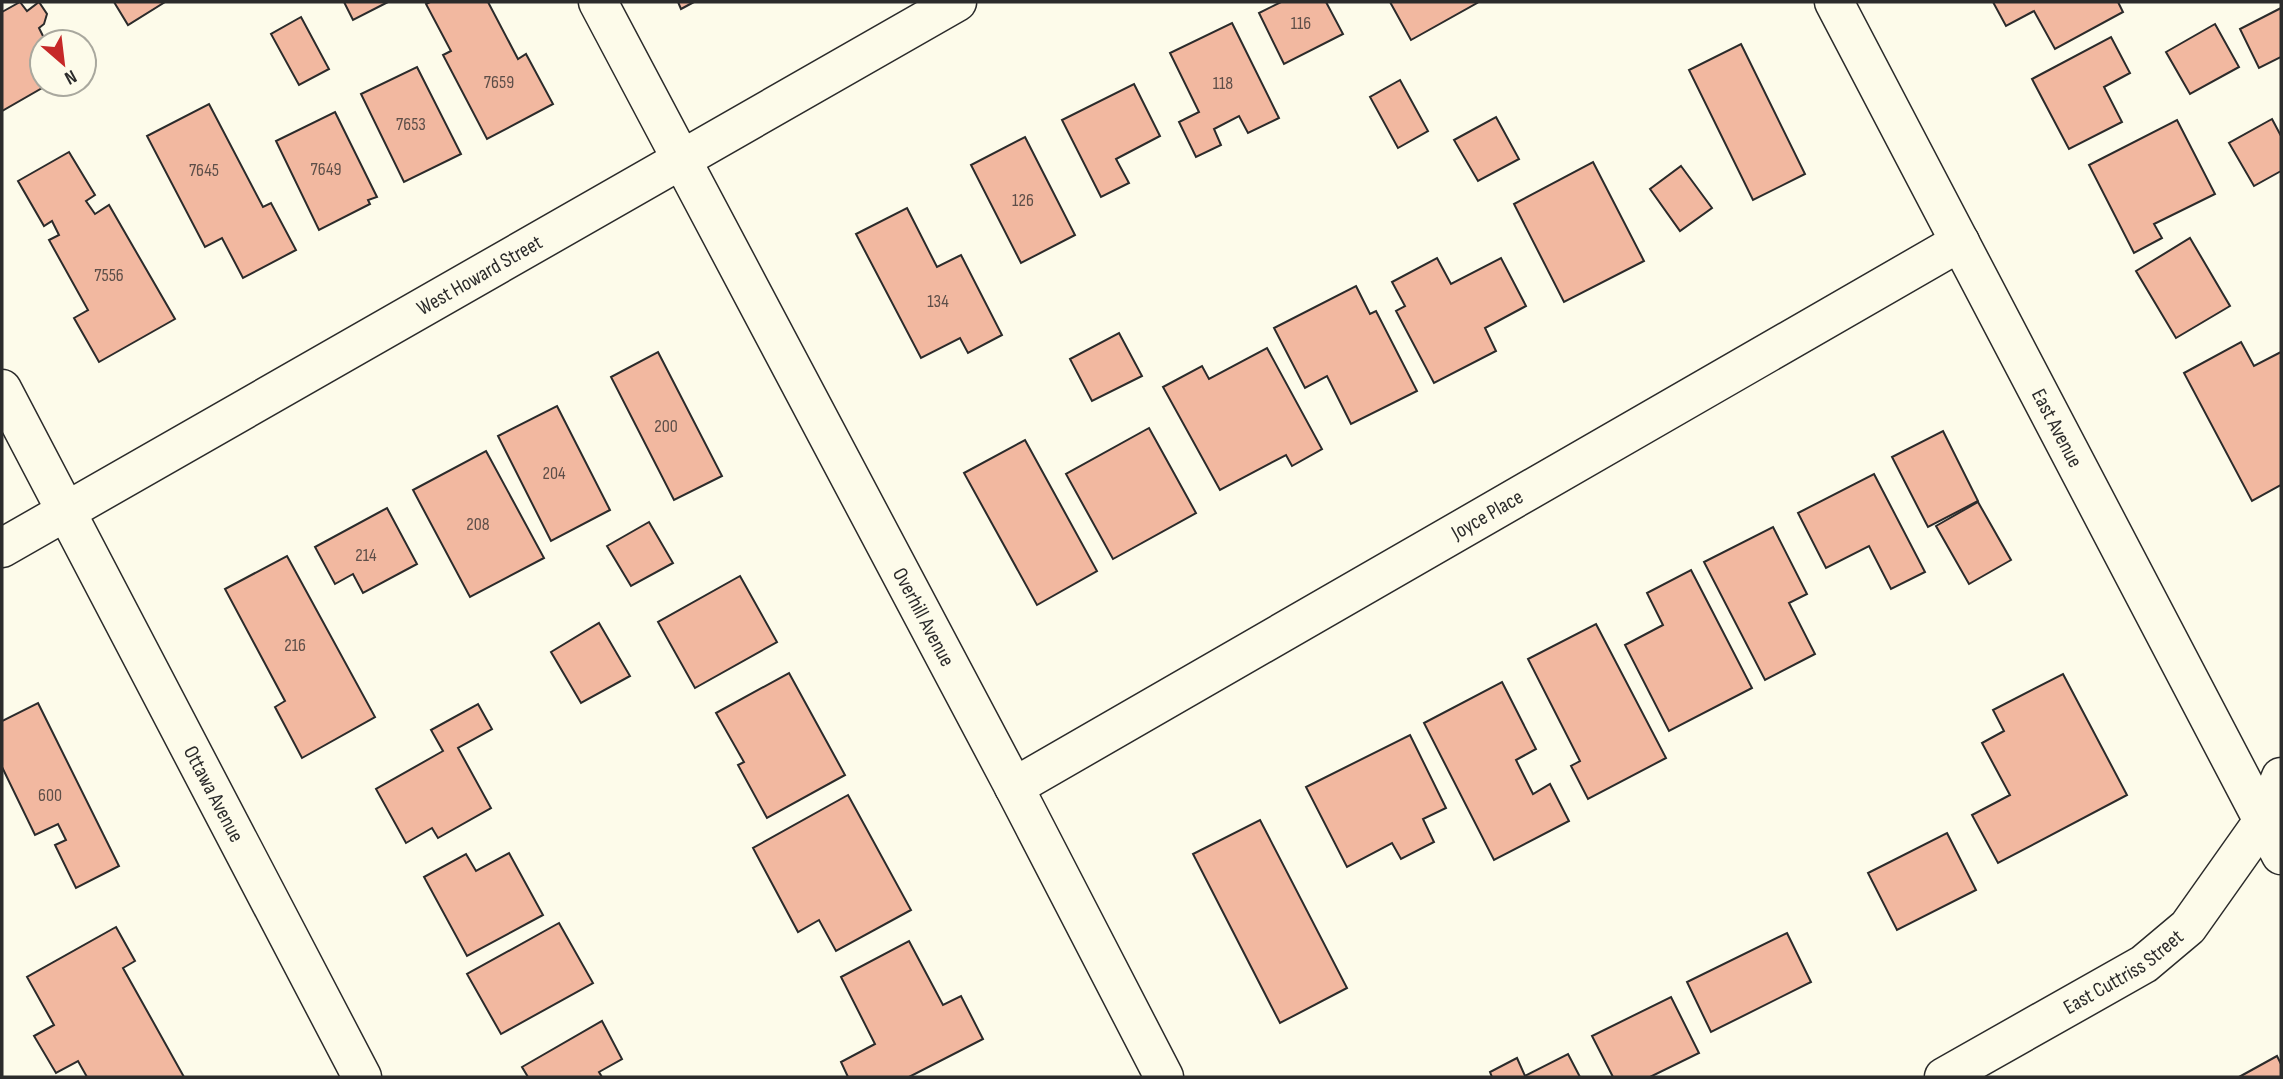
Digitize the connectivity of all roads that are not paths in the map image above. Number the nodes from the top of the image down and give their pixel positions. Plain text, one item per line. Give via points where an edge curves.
1 (598, 2) edge
2 (957, 2) edge
3 (1834, 2) edge
4 (681, 159) junction
5 (1960, 242) junction
6 (2, 389) edge
7 (66, 511) junction
8 (2, 548) edge
9 (2281, 777) edge
10 (1014, 787) junction
11 (2263, 821) junction
12 (2281, 855) edge
13 (362, 1077) edge
14 (1164, 1077) edge
15 (1944, 1077) edge

1 - 4 street, Overhill Avenue
2 - 4 street, West Howard Street
3 - 5 street, East Avenue
4 - 7 street, West Howard Street
4 - 10 street, Overhill Avenue
5 - 10 street, Joyce Place
5 - 11 street, East Avenue
6 - 7 street, Ottawa Avenue
7 - 8 street, West Howard Street
7 - 13 street, Ottawa Avenue
9 - 11 street, East Cuttriss Street
10 - 14 street, Overhill Avenue
11 - 12 street, East Avenue
11 - 15 street, East Cuttriss Street via 2188,927 2144,964

